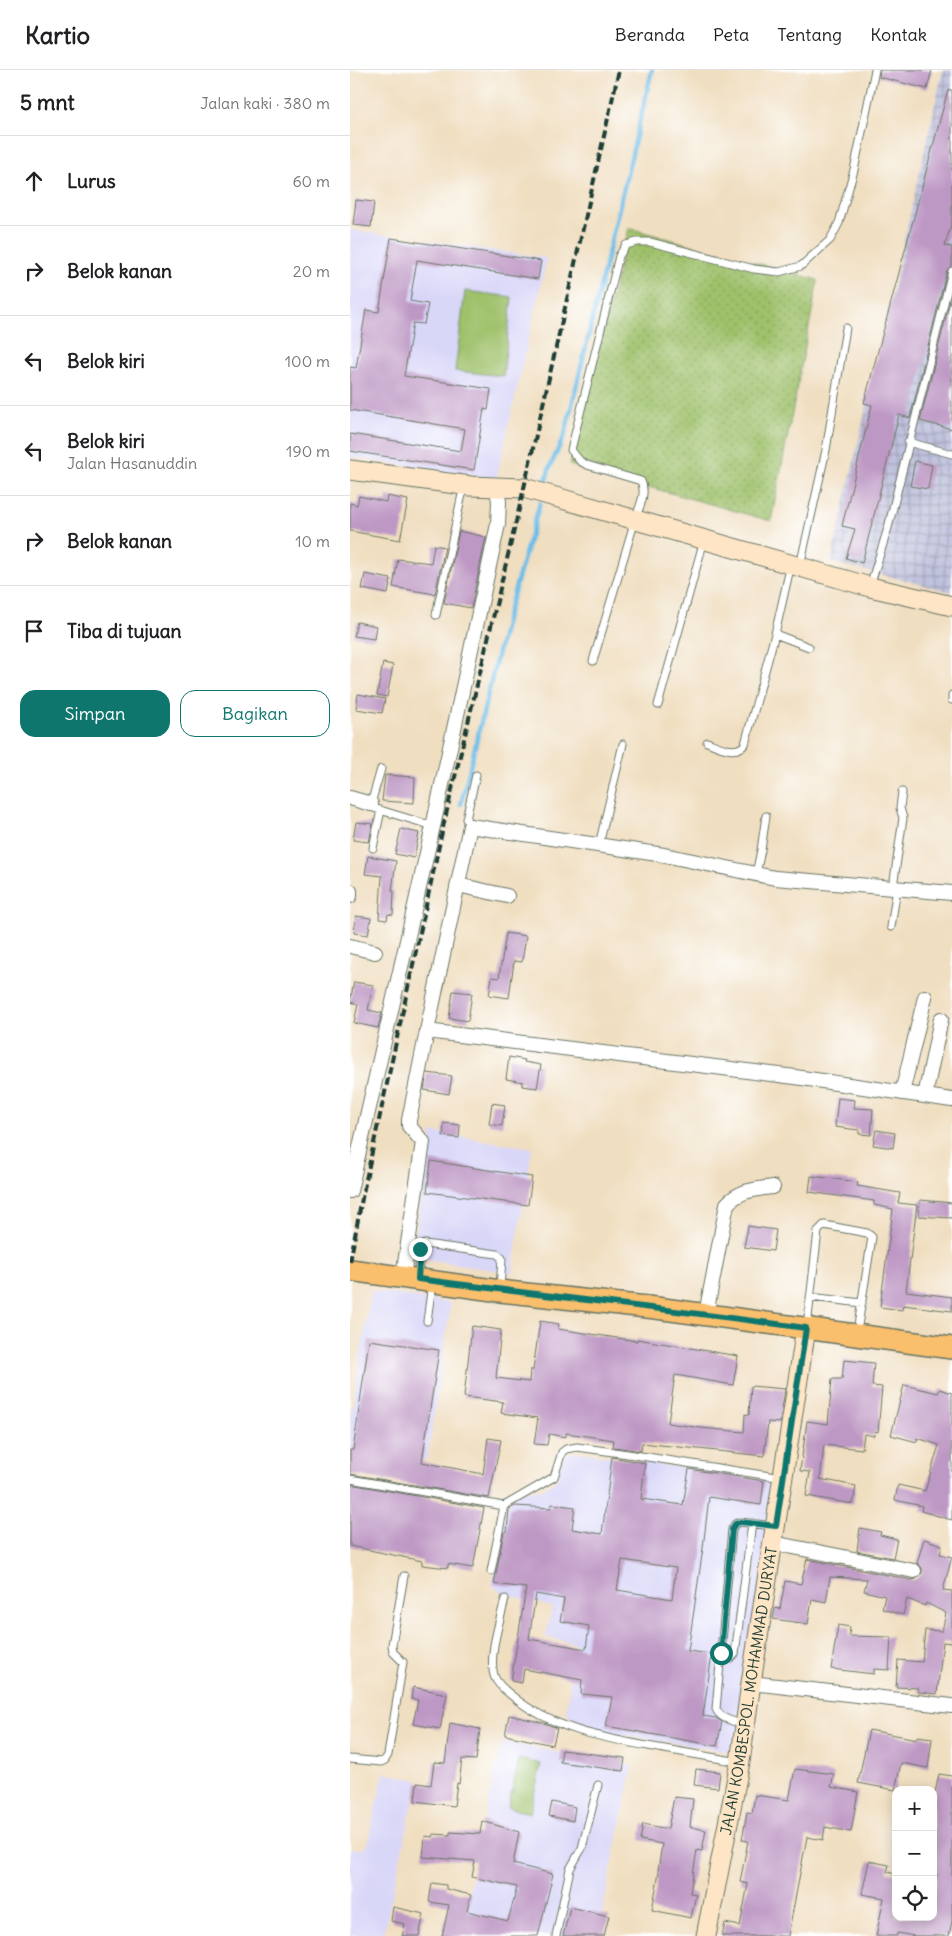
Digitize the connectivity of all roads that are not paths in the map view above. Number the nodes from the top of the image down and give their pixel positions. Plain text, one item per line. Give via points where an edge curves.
1 (875, 70) edge
2 (952, 271) edge
3 (846, 328) dead end
4 (908, 442) junction
5 (952, 454) edge
6 (350, 470) edge
7 (464, 485) junction
8 (497, 487) junction
9 (635, 520) junction
10 (704, 539) junction
11 (795, 565) junction
12 (870, 587) junction
13 (952, 606) edge
14 (436, 615) dead end
15 (775, 634) junction
16 (809, 647) dead end
17 (593, 661) dead end
18 (952, 695) edge
19 (952, 700) edge
20 (658, 705) dead end
21 (706, 742) dead end
22 (623, 744) dead end
23 (380, 769) dead end
24 (476, 775) dead end
25 (902, 792) dead end
26 (350, 798) edge
27 (376, 807) junction
28 (766, 816) dead end
29 (433, 826) junction
30 (470, 826) junction
31 (599, 845) junction
32 (373, 848) dead end
33 (756, 874) junction
34 (458, 885) junction
35 (895, 888) junction
36 (350, 890) edge
37 (952, 893) edge
38 (350, 896) edge
39 (507, 896) dead end
40 (891, 927) dead end
41 (350, 946) edge
42 (375, 952) dead end
43 (925, 997) dead end
44 (941, 1019) dead end
45 (427, 1031) junction
46 (902, 1093) junction
47 (925, 1096) junction
48 (952, 1100) edge
49 (773, 1186) dead end
50 (350, 1191) edge
51 (350, 1270) edge
52 (418, 1279) junction
53 (500, 1290) junction
54 (810, 1297) junction
55 (862, 1303) junction
56 (706, 1314) junction
57 (427, 1320) dead end
58 (806, 1328) junction
59 (856, 1335) junction
60 (952, 1348) edge
61 (783, 1478) junction
62 (350, 1479) edge
63 (504, 1506) junction
64 (752, 1523) junction
65 (774, 1535) junction
66 (914, 1570) dead end
67 (491, 1572) dead end
68 (404, 1576) dead end
69 (505, 1599) dead end
70 (720, 1664) junction
71 (750, 1683) junction
72 (952, 1706) edge
73 (745, 1725) junction
74 (350, 1759) edge
75 (740, 1762) junction
76 (598, 1785) dead end
77 (556, 1936) edge
78 (706, 1936) edge

1 - 9 lane via 839,223 830,240 801,266 779,272 754,269 650,242 626,245 620,256 571,450 587,465 641,481 643,498
2 - 4 lane
3 - 11 lane via 826,450
4 - 5 lane
4 - 12 lane
6 - 7 street
7 - 8 street
7 - 14 lane
8 - 9 street via 524,488
8 - 29 street via 498,524
9 - 10 street
9 - 17 lane
10 - 11 street
10 - 20 lane
11 - 12 street
11 - 15 lane
12 - 13 street
15 - 16 lane
15 - 21 lane via 745,744 737,750
18 - 19 lane
22 - 31 lane
23 - 27 lane
24 - 30 lane via 466,819
25 - 35 lane via 900,808 903,818
26 - 27 street
27 - 29 lane
27 - 32 lane
28 - 33 lane
29 - 50 street
30 - 31 street
30 - 34 street
31 - 33 street
33 - 35 street
34 - 39 street
34 - 45 street
35 - 37 street
35 - 40 lane
36 - 38 street
41 - 42 street
43 - 46 street
44 - 47 street
45 - 46 street
45 - 52 street via 409,1120 409,1126 423,1142
46 - 47 street
47 - 48 street
49 - 56 street via 745,1191 727,1204
51 - 52 main road
52 - 53 main road
52 - 53 lane via 420,1249 425,1244 497,1254 502,1258
52 - 57 lane
53 - 56 main road
54 - 55 lane
54 - 55 lane via 818,1231 824,1225 868,1232 872,1237
54 - 58 lane
55 - 59 lane
56 - 58 main road
58 - 59 main road
58 - 61 street, JALAN KOMBESPOL. MOHAMMAD DURYAT
59 - 60 main road
61 - 63 lane via 571,1447 562,1452 556,1473 550,1480
61 - 65 street, JALAN KOMBESPOL. MOHAMMAD DURYAT
62 - 63 lane
63 - 67 lane
64 - 65 lane
64 - 70 lane via 734,1654
64 - 70 lane via 740,1522 732,1529
65 - 66 street
65 - 71 street, JALAN KOMBESPOL. MOHAMMAD DURYAT
68 - 74 lane via 392,1645 403,1662 388,1755 381,1762
69 - 75 lane via 493,1668 502,1688 519,1703 579,1732
70 - 73 lane via 718,1714
71 - 72 street
71 - 73 street, JALAN KOMBESPOL. MOHAMMAD DURYAT
73 - 75 street, JALAN KOMBESPOL. MOHAMMAD DURYAT
75 - 78 street, JALAN KOMBESPOL. MOHAMMAD DURYAT
76 - 77 lane via 582,1848 570,1869

